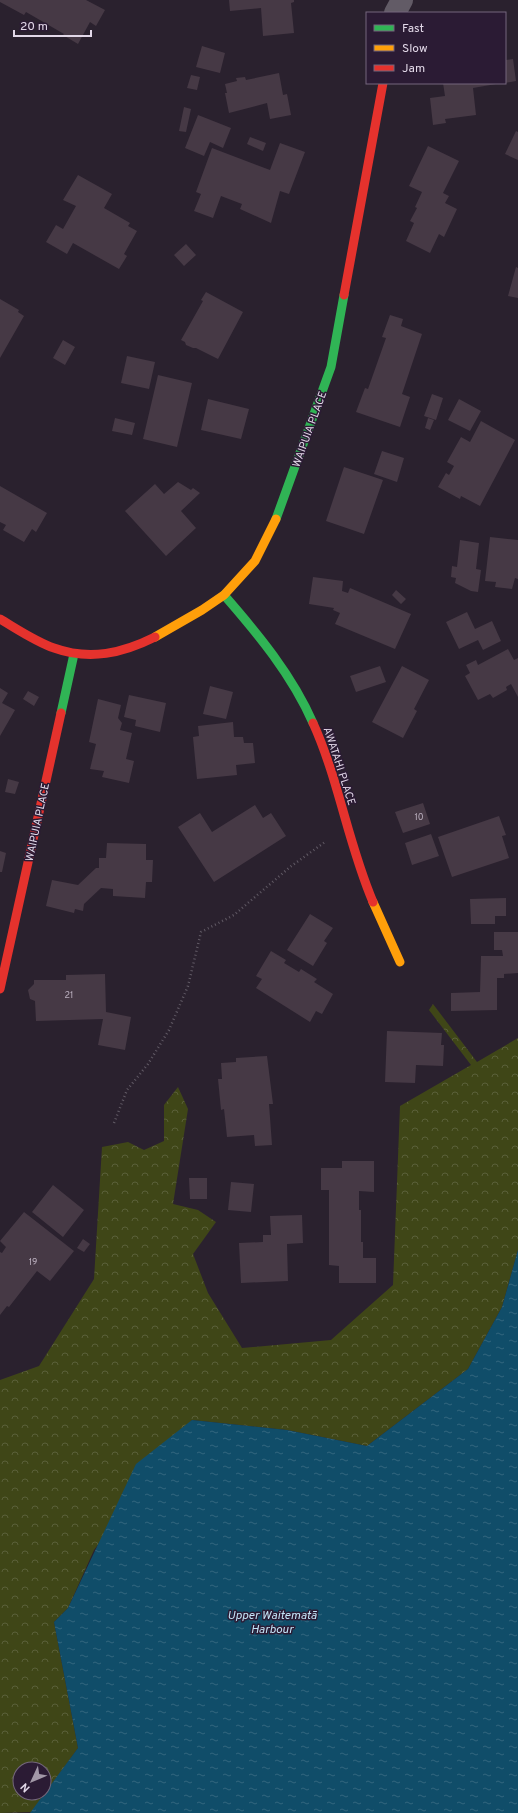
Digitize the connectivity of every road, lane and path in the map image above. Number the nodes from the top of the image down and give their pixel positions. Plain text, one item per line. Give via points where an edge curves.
1 (383, 84) edge
2 (224, 595) junction
3 (0, 619) edge
4 (74, 654) junction
5 (327, 841) dead end
6 (400, 962) dead end
7 (0, 989) edge
8 (114, 1123) dead end

1 - 2 street, WAIPUIA PLACE via 331,367 266,541 255,561
2 - 4 street, WAIPUIA PLACE via 135,647 98,654
2 - 6 street, AWATAHI PLACE via 278,662 310,717 322,747 356,857
3 - 4 street, WAIPUIA PLACE via 53,648
4 - 7 street, WAIPUIA PLACE
5 - 8 path via 290,867 234,915 201,932 188,986 169,1030 148,1064 127,1090

